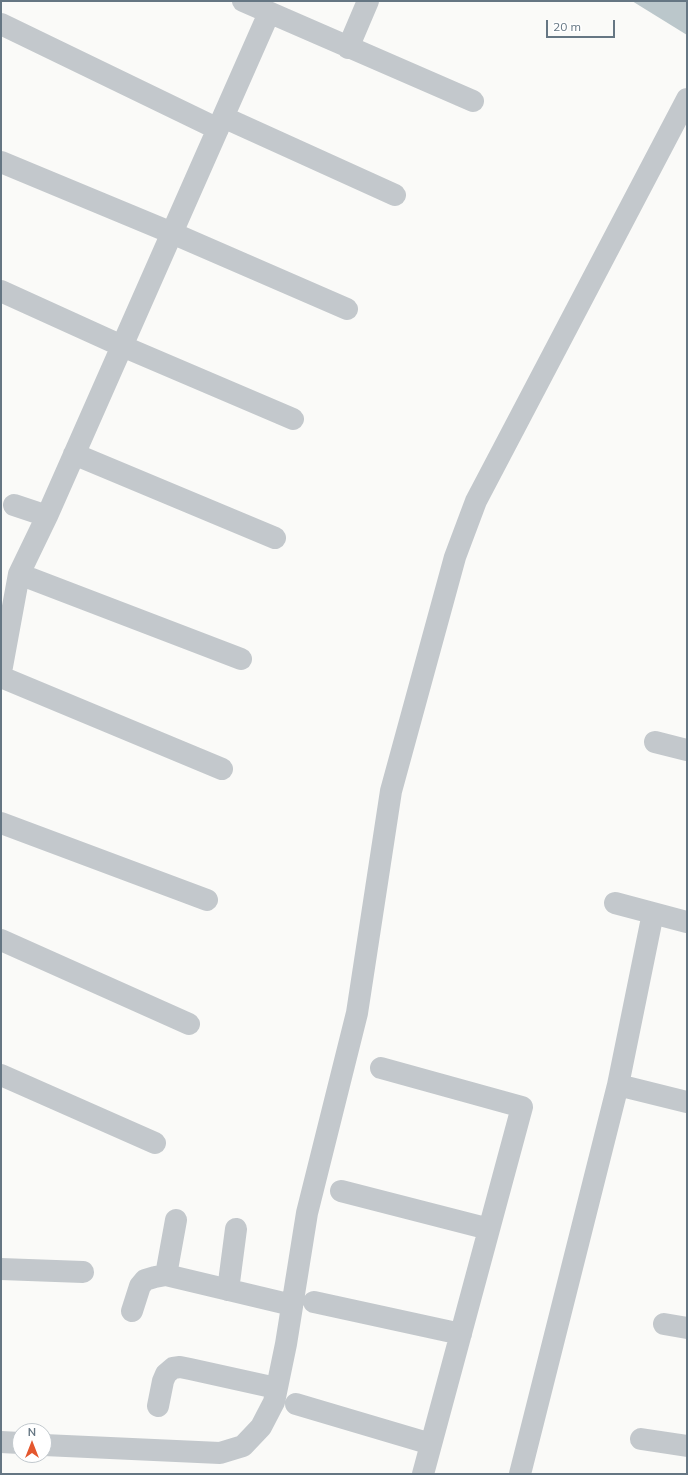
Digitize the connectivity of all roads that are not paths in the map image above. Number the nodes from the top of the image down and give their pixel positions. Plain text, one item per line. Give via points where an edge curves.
1 (243, 1) edge
2 (368, 1) edge
3 (269, 14) junction
4 (1, 24) edge
5 (348, 48) junction
6 (473, 101) dead end
7 (686, 101) edge
8 (221, 123) junction
9 (1, 162) edge
10 (395, 195) dead end
11 (172, 233) junction
12 (1, 291) edge
13 (347, 309) dead end
14 (122, 346) junction
15 (293, 419) dead end
16 (74, 454) junction
17 (5, 505) edge
18 (47, 516) junction
19 (276, 538) dead end
20 (19, 574) junction
21 (241, 659) dead end
22 (1, 672) edge
23 (1, 677) edge
24 (655, 742) dead end
25 (687, 750) edge
26 (222, 769) dead end
27 (1, 823) edge
28 (207, 900) dead end
29 (615, 903) dead end
30 (653, 913) junction
31 (687, 922) edge
32 (1, 940) edge
33 (188, 1024) dead end
34 (381, 1068) dead end
35 (1, 1075) edge
36 (618, 1085) junction
37 (687, 1102) edge
38 (155, 1143) dead end
39 (341, 1191) dead end
40 (176, 1220) dead end
41 (236, 1229) dead end
42 (489, 1229) junction
43 (1, 1269) edge
44 (83, 1272) dead end
45 (166, 1275) junction
46 (228, 1290) junction
47 (314, 1302) dead end
48 (292, 1305) junction
49 (132, 1311) dead end
50 (664, 1324) dead end
51 (687, 1328) edge
52 (461, 1334) junction
53 (276, 1388) junction
54 (296, 1404) dead end
55 (158, 1406) dead end
56 (641, 1439) dead end
57 (1, 1442) edge
58 (12, 1443) edge
59 (431, 1444) junction
60 (52, 1445) edge
61 (687, 1446) edge
62 (423, 1474) edge
63 (520, 1474) edge

1 - 3 street
2 - 5 street
3 - 5 street
3 - 8 street
4 - 8 street
5 - 6 street
7 - 48 street via 476,501 455,557 391,792 356,1012 307,1213
8 - 10 street
8 - 11 street
9 - 11 street
11 - 13 street
11 - 14 street
12 - 14 street
14 - 15 street
14 - 16 street
16 - 18 street
16 - 19 street
17 - 18 street
18 - 20 street
20 - 21 street
20 - 22 street
23 - 26 street
24 - 25 street
27 - 28 street
29 - 30 street
30 - 31 street
30 - 36 street
32 - 33 street
34 - 42 street via 522,1107
35 - 38 street
36 - 37 street
36 - 63 street
39 - 42 street
40 - 45 street
41 - 46 street
42 - 52 street
43 - 44 street
45 - 46 street
45 - 49 street via 145,1280 140,1286
46 - 48 street
47 - 52 street
48 - 53 street
50 - 51 street
52 - 59 street
53 - 55 street via 190,1369 172,1368 163,1381
53 - 60 street via 274,1402 261,1427 243,1446 220,1453
54 - 59 street
56 - 61 street
57 - 58 street
59 - 62 street

